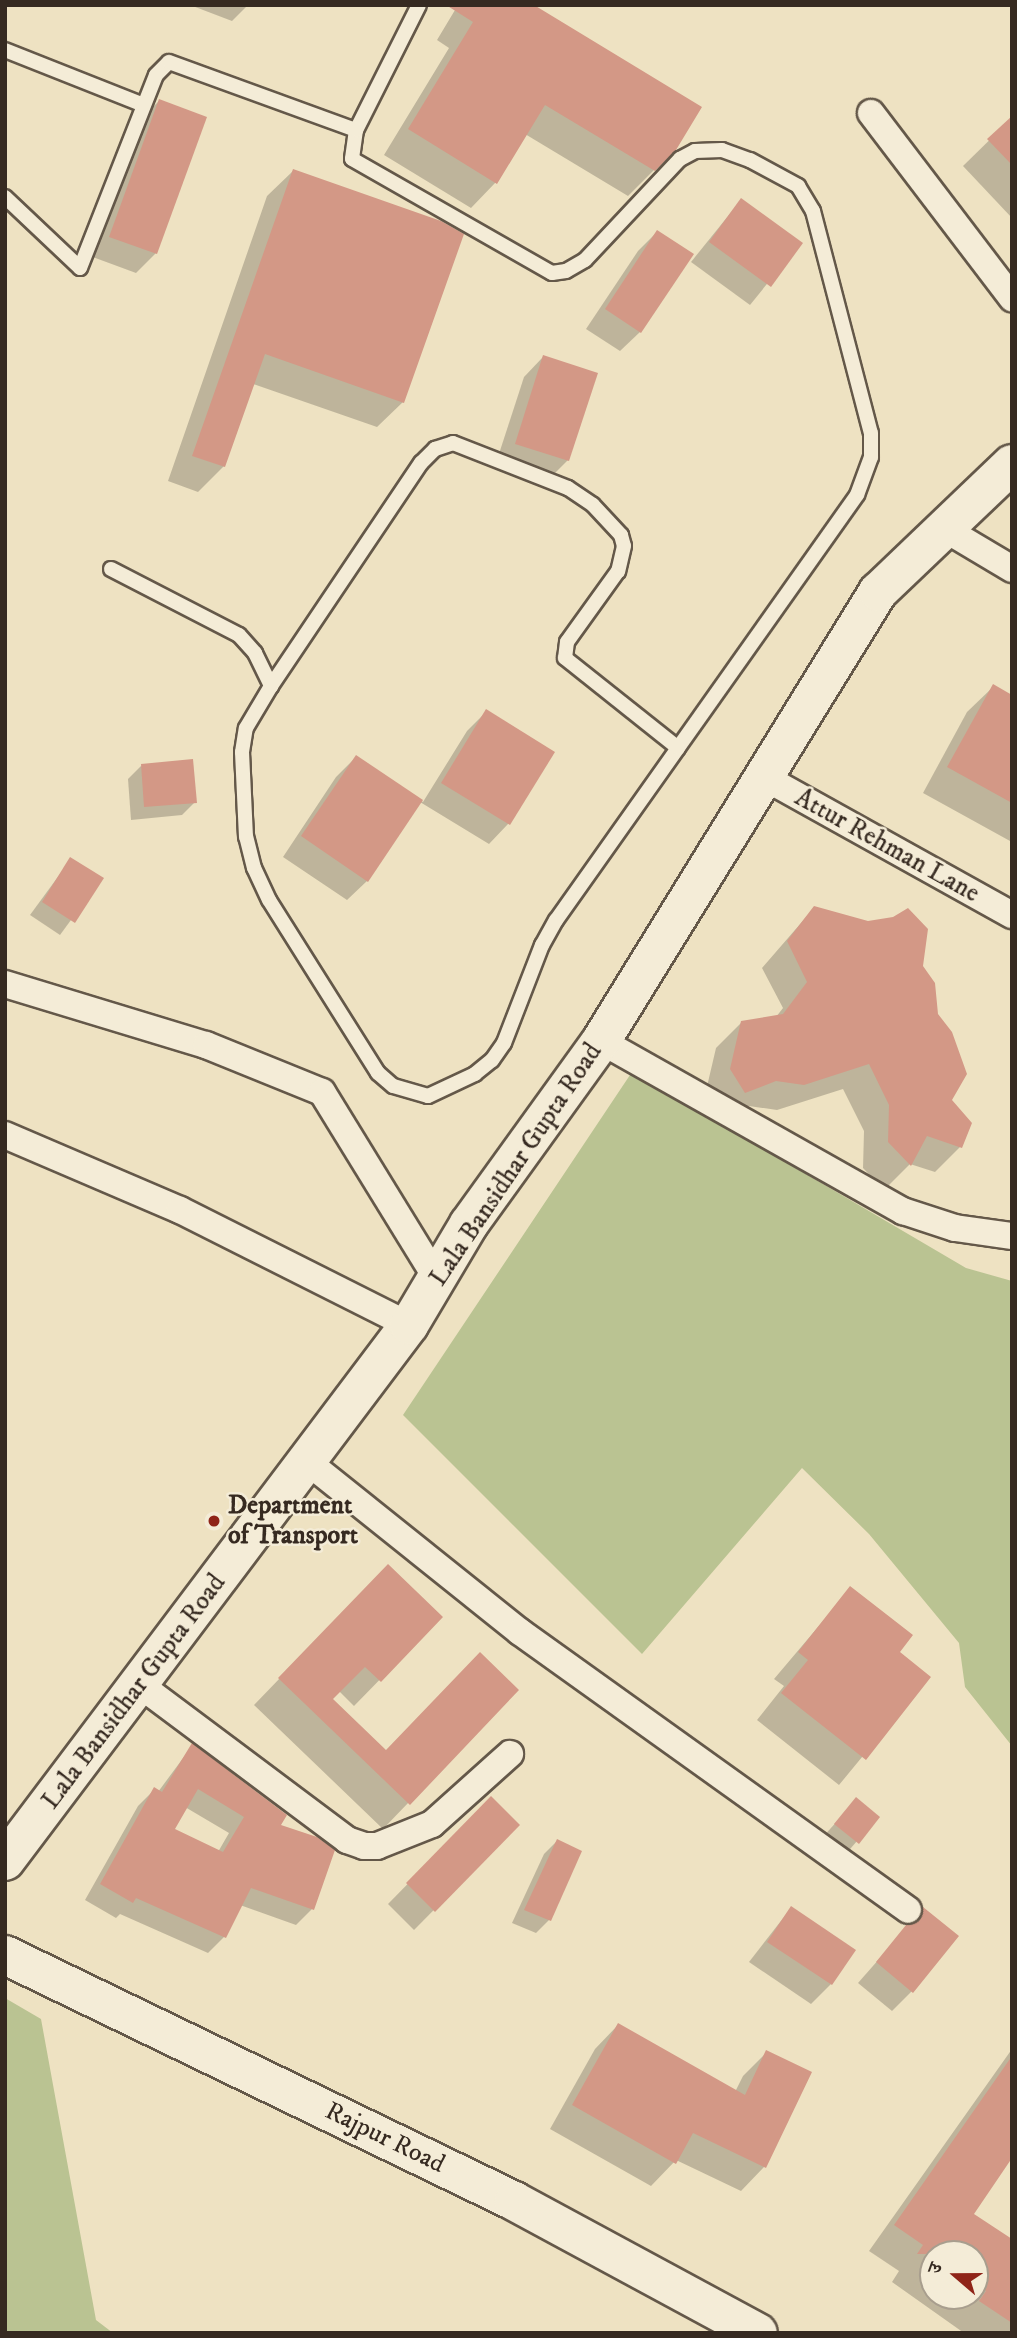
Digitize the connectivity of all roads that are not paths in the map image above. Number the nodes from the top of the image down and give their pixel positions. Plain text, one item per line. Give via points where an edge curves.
1 (419, 5) edge
2 (5, 50) edge
3 (144, 105) junction
4 (871, 113) dead end
5 (356, 130) junction
6 (5, 197) edge
7 (1012, 298) edge
8 (1012, 464) edge
9 (945, 529) junction
10 (111, 569) dead end
11 (1012, 569) edge
12 (271, 686) junction
13 (678, 748) junction
14 (762, 776) junction
15 (1012, 915) edge
16 (5, 984) edge
17 (601, 1041) junction
18 (5, 1136) edge
19 (1012, 1236) edge
20 (437, 1279) junction
21 (409, 1325) junction
22 (309, 1463) junction
23 (140, 1685) junction
24 (510, 1754) dead end
25 (5, 1861) edge
26 (908, 1910) dead end
27 (5, 1955) edge
28 (758, 2333) edge

1 - 5 lane
2 - 3 lane
3 - 5 lane via 161,67 178,62
3 - 6 lane via 79,268
4 - 7 street
5 - 13 lane via 352,159 360,166 552,273 585,260 680,159 695,150 722,150 750,160 798,186 810,200 871,433 867,476
8 - 9 street, Lala Bansidhar Gupta Road
9 - 11 street
9 - 14 street, Lala Bansidhar Gupta Road via 878,592
10 - 12 lane via 239,635 255,653
12 - 13 lane via 421,463 435,449 453,443 568,488 593,505 621,535 624,546 618,570 567,642 565,658
12 - 13 lane via 246,728 242,752 246,838 254,867 269,900 379,1073 393,1086 428,1096 475,1074 504,1043 546,937
14 - 15 street, Attur Rehman Lane
14 - 17 street, Lala Bansidhar Gupta Road
16 - 20 street via 206,1045 322,1092
17 - 19 street via 902,1211 955,1228
17 - 20 street, Lala Bansidhar Gupta Road via 469,1224
18 - 21 street via 180,1210
20 - 21 street, Lala Bansidhar Gupta Road
21 - 22 street, Lala Bansidhar Gupta Road
22 - 23 street, Lala Bansidhar Gupta Road
22 - 26 street via 520,1632
23 - 24 street via 347,1840 364,1846 377,1846 432,1824
23 - 25 street, Lala Bansidhar Gupta Road
27 - 28 street, Rajpur Road via 514,2200

